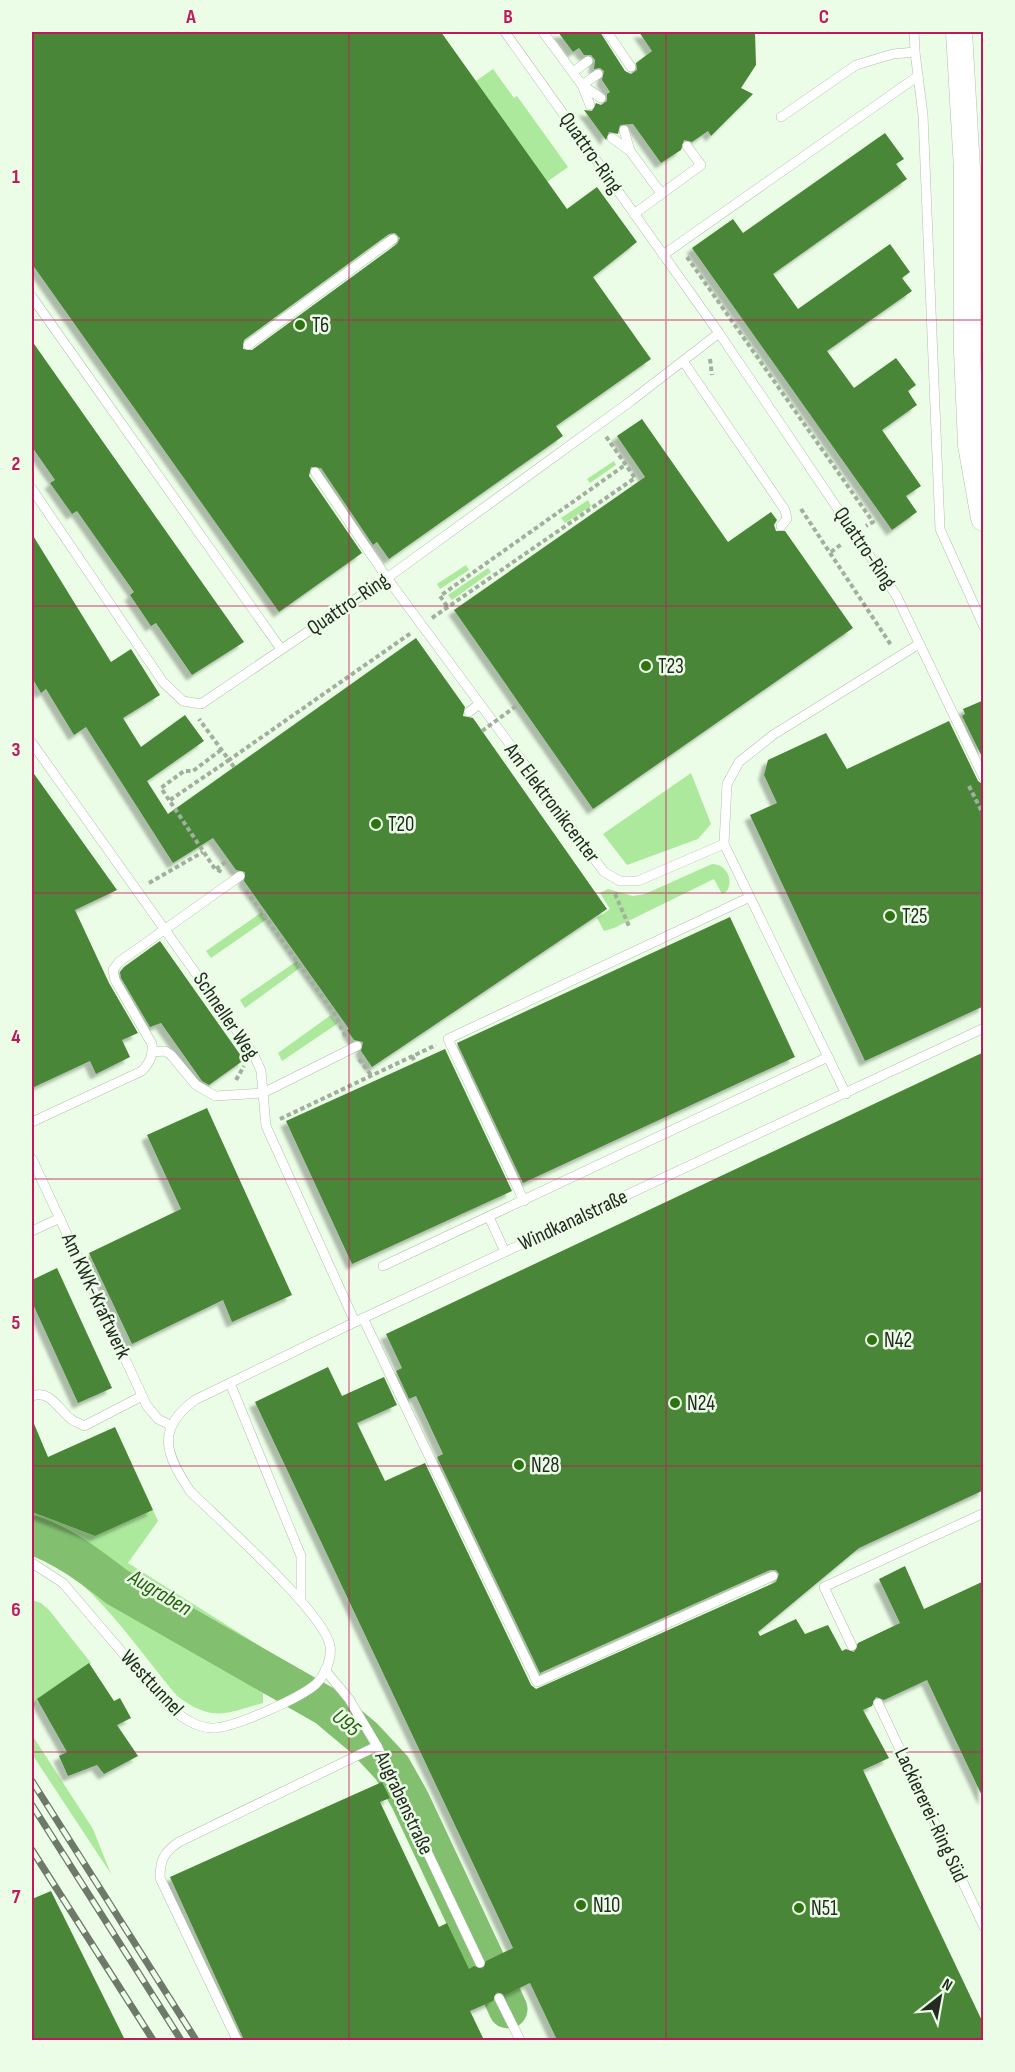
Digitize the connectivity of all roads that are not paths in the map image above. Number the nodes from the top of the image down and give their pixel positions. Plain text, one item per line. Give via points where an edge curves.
1 (505, 32) edge
2 (543, 32) edge
3 (914, 32) edge
4 (959, 32) edge
5 (610, 38) edge
6 (915, 52) junction
7 (588, 61) dead end
8 (631, 67) dead end
9 (573, 72) junction
10 (598, 74) dead end
11 (918, 76) junction
12 (582, 85) junction
13 (601, 98) dead end
14 (590, 105) dead end
15 (781, 117) dead end
16 (624, 130) dead end
17 (612, 138) dead end
18 (687, 146) dead end
19 (630, 151) junction
20 (661, 193) junction
21 (634, 214) junction
22 (393, 239) dead end
23 (663, 255) junction
24 (32, 297) edge
25 (719, 333) junction
26 (248, 345) dead end
27 (683, 361) junction
28 (555, 442) dead end
29 (561, 451) junction
30 (315, 472) dead end
31 (32, 489) edge
32 (984, 518) edge
33 (781, 526) dead end
34 (387, 578) junction
35 (984, 627) edge
36 (919, 644) junction
37 (281, 649) junction
38 (479, 704) junction
39 (469, 712) dead end
40 (32, 743) edge
41 (984, 778) edge
42 (724, 844) junction
43 (238, 876) road end
44 (750, 897) junction
45 (166, 929) junction
46 (984, 1028) edge
47 (357, 1046) dead end
48 (153, 1052) junction
49 (828, 1057) junction
50 (263, 1093) junction
51 (846, 1094) junction
52 (32, 1122) edge
53 (32, 1159) edge
54 (524, 1201) junction
55 (489, 1217) junction
56 (60, 1218) junction
57 (32, 1232) edge
58 (505, 1252) junction
59 (383, 1266) dead end
60 (359, 1320) junction
61 (230, 1383) junction
62 (32, 1396) edge
63 (142, 1396) junction
64 (170, 1425) junction
65 (984, 1513) edge
66 (32, 1563) edge
67 (773, 1576) dead end
68 (302, 1599) junction
69 (852, 1646) dead end
70 (325, 1670) junction
71 (878, 1703) dead end
72 (377, 1746) junction
73 (984, 1927) edge
74 (480, 1964) dead end
75 (499, 1998) dead end
76 (237, 2040) edge
77 (520, 2040) edge

1 - 21 lane, Quattro-Ring
2 - 9 lane
3 - 6 lane
4 - 32 main road via 967,169 971,445
5 - 8 lane
6 - 11 lane
6 - 15 lane via 856,65
7 - 9 lane
9 - 12 lane
10 - 12 lane
11 - 23 lane
11 - 35 lane via 923,115 940,528
12 - 13 lane
12 - 14 lane
16 - 19 lane
17 - 19 lane
18 - 20 lane via 701,165
19 - 20 lane
20 - 21 lane
21 - 23 lane, Quattro-Ring
22 - 26 lane
23 - 25 lane, Quattro-Ring
24 - 37 lane
25 - 27 lane, Quattro-Ring
25 - 36 lane, Quattro-Ring via 879,568
27 - 29 lane, Quattro-Ring
27 - 33 lane via 785,510 787,519
28 - 29 lane
29 - 34 lane, Quattro-Ring
30 - 34 lane, Am Elektronikcenter
31 - 37 lane, Quattro-Ring via 164,682 183,701 207,702
34 - 37 lane, Quattro-Ring
34 - 38 lane, Am Elektronikcenter
36 - 41 lane, Quattro-Ring
36 - 42 lane via 773,735 739,762 727,784
38 - 39 lane
38 - 42 lane, Am Elektronikcenter via 604,872 614,878 638,881
40 - 45 lane, Schneller Weg
42 - 44 lane
43 - 45 lane
44 - 49 lane
44 - 54 lane via 448,1039
45 - 48 lane via 113,970
45 - 50 lane, Schneller Weg via 254,1055 261,1071
46 - 51 lane, Windkanalstraße
47 - 50 lane
48 - 50 lane via 171,1055 196,1085 215,1096
48 - 52 lane via 142,1071
49 - 51 lane
49 - 54 lane
50 - 60 lane, Schneller Weg via 266,1126
51 - 58 lane, Windkanalstraße
53 - 56 lane, Am KWK-Kraftwerk
54 - 55 lane
55 - 58 lane
55 - 59 lane
56 - 57 lane
56 - 63 lane, Am KWK-Kraftwerk
58 - 60 lane, Windkanalstraße
60 - 61 lane, Windkanalstraße
60 - 67 lane, Schneller Weg via 537,1682
61 - 64 lane, Windkanalstraße via 195,1400
61 - 68 lane via 301,1556
62 - 63 lane via 47,1397 70,1419 84,1425
63 - 64 lane, Am KWK-Kraftwerk via 158,1419
64 - 68 lane via 170,1455 190,1491
65 - 69 lane via 824,1587
66 - 70 lane, Westtunnel via 63,1583 167,1705 196,1725 236,1725 315,1684
68 - 70 lane via 325,1631 330,1645
70 - 72 lane, Augrabenstraße via 349,1699
71 - 73 lane, Lackiererei-Ring Süd
72 - 74 lane, Augrabenstraße
72 - 76 lane via 166,1851 160,1864 160,1878
75 - 77 lane

